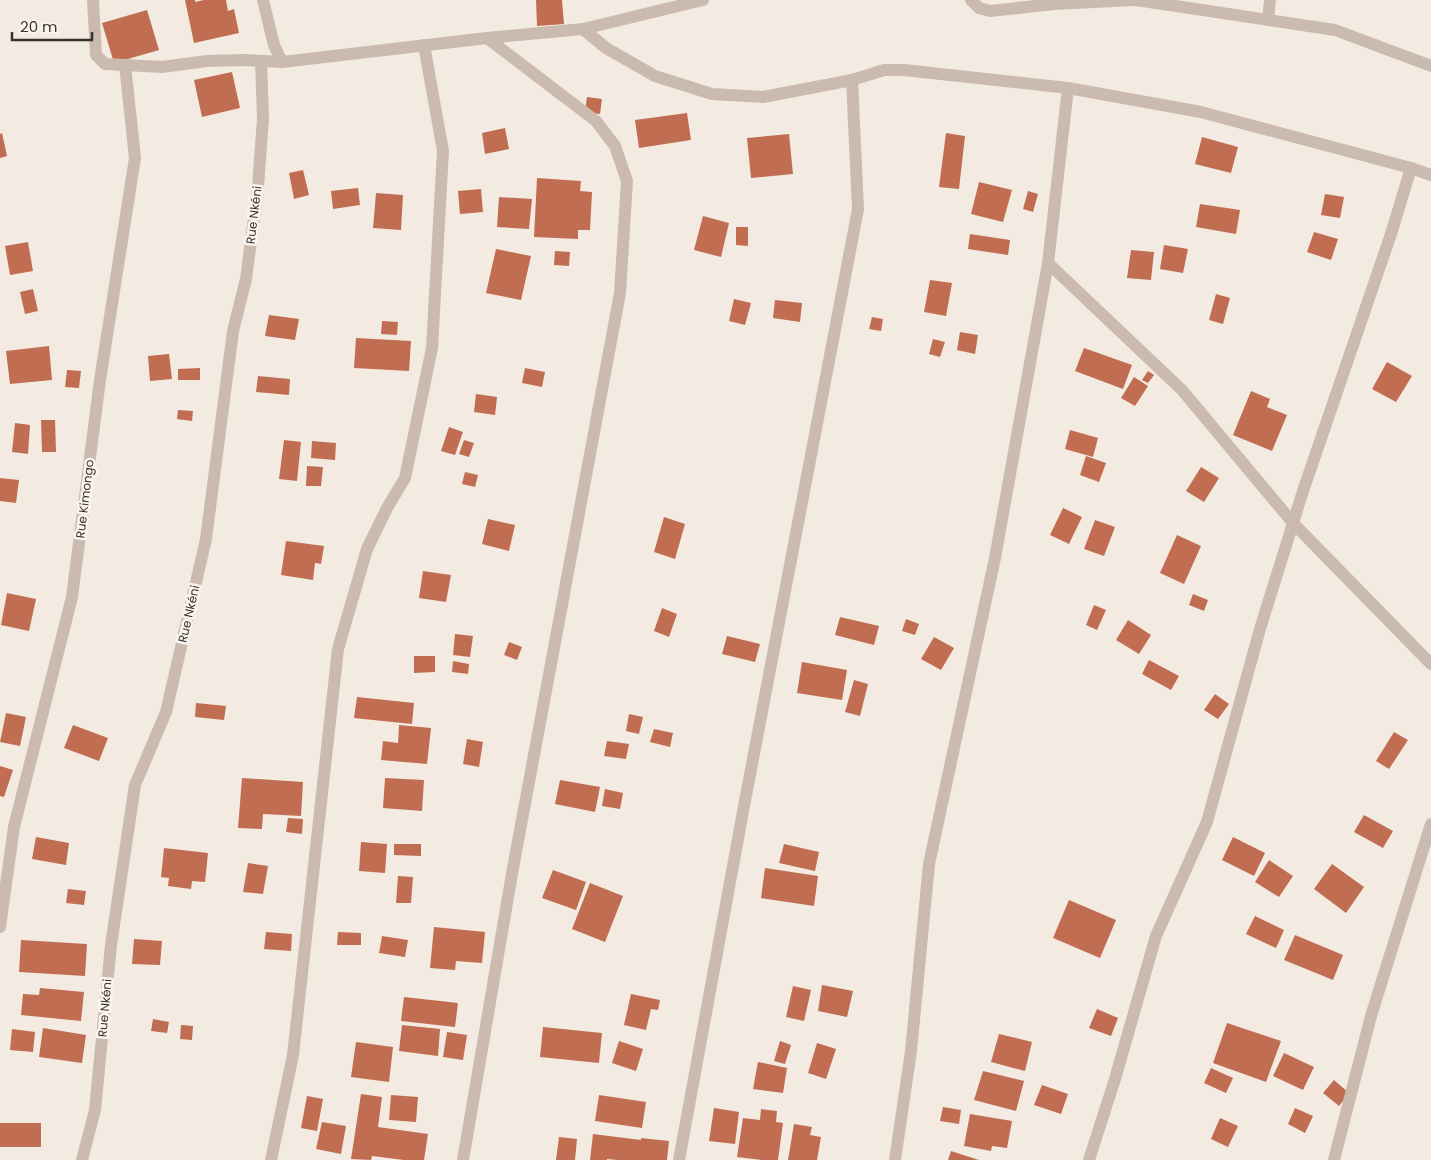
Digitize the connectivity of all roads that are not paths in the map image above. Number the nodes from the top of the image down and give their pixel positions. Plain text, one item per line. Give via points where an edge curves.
1 (93, 0) edge
2 (263, 0) edge
3 (703, 0) edge
4 (971, 0) edge
5 (1135, 0) edge
6 (1270, 0) edge
7 (1268, 20) junction
8 (583, 29) junction
9 (487, 38) junction
10 (424, 45) junction
11 (261, 61) junction
12 (282, 62) junction
13 (125, 65) junction
14 (1431, 66) edge
15 (852, 80) junction
16 (1068, 88) junction
17 (1411, 168) junction
18 (1431, 175) edge
19 (1048, 264) junction
20 (1293, 523) junction
21 (1431, 664) edge
22 (1431, 824) edge
23 (0, 927) edge
24 (82, 1160) edge
25 (271, 1160) edge
26 (464, 1160) edge
27 (680, 1160) edge
28 (895, 1160) edge
29 (1089, 1160) edge
30 (1334, 1160) edge

1 - 13 street via 96,55 105,64
2 - 12 street via 274,45
3 - 8 street
4 - 5 street via 979,8 990,11
5 - 7 street
6 - 7 street
7 - 14 street via 1335,30
8 - 9 street
8 - 15 street via 606,48 655,76 712,94 763,97
9 - 10 street
9 - 26 street via 596,121 614,146 627,181 620,294 513,868
10 - 12 street
10 - 25 street via 443,152 432,348 405,478 367,549 338,649 294,1055
11 - 12 street
11 - 13 street via 207,61 162,67
11 - 24 street, Rue Nkéni via 263,118 258,187 246,279 233,331 206,538 166,712 135,785 111,945 95,1110
13 - 23 street, Rue Kimongo via 135,158 100,380 72,597 14,827
15 - 16 street via 884,70 904,70
15 - 27 street via 858,209
16 - 17 street via 1201,112
16 - 19 street
17 - 18 street
17 - 20 street
19 - 20 street via 1182,390
19 - 28 street via 995,558 929,864 911,1051
20 - 21 street
20 - 29 street via 1207,822 1156,936
22 - 30 street via 1371,1016

